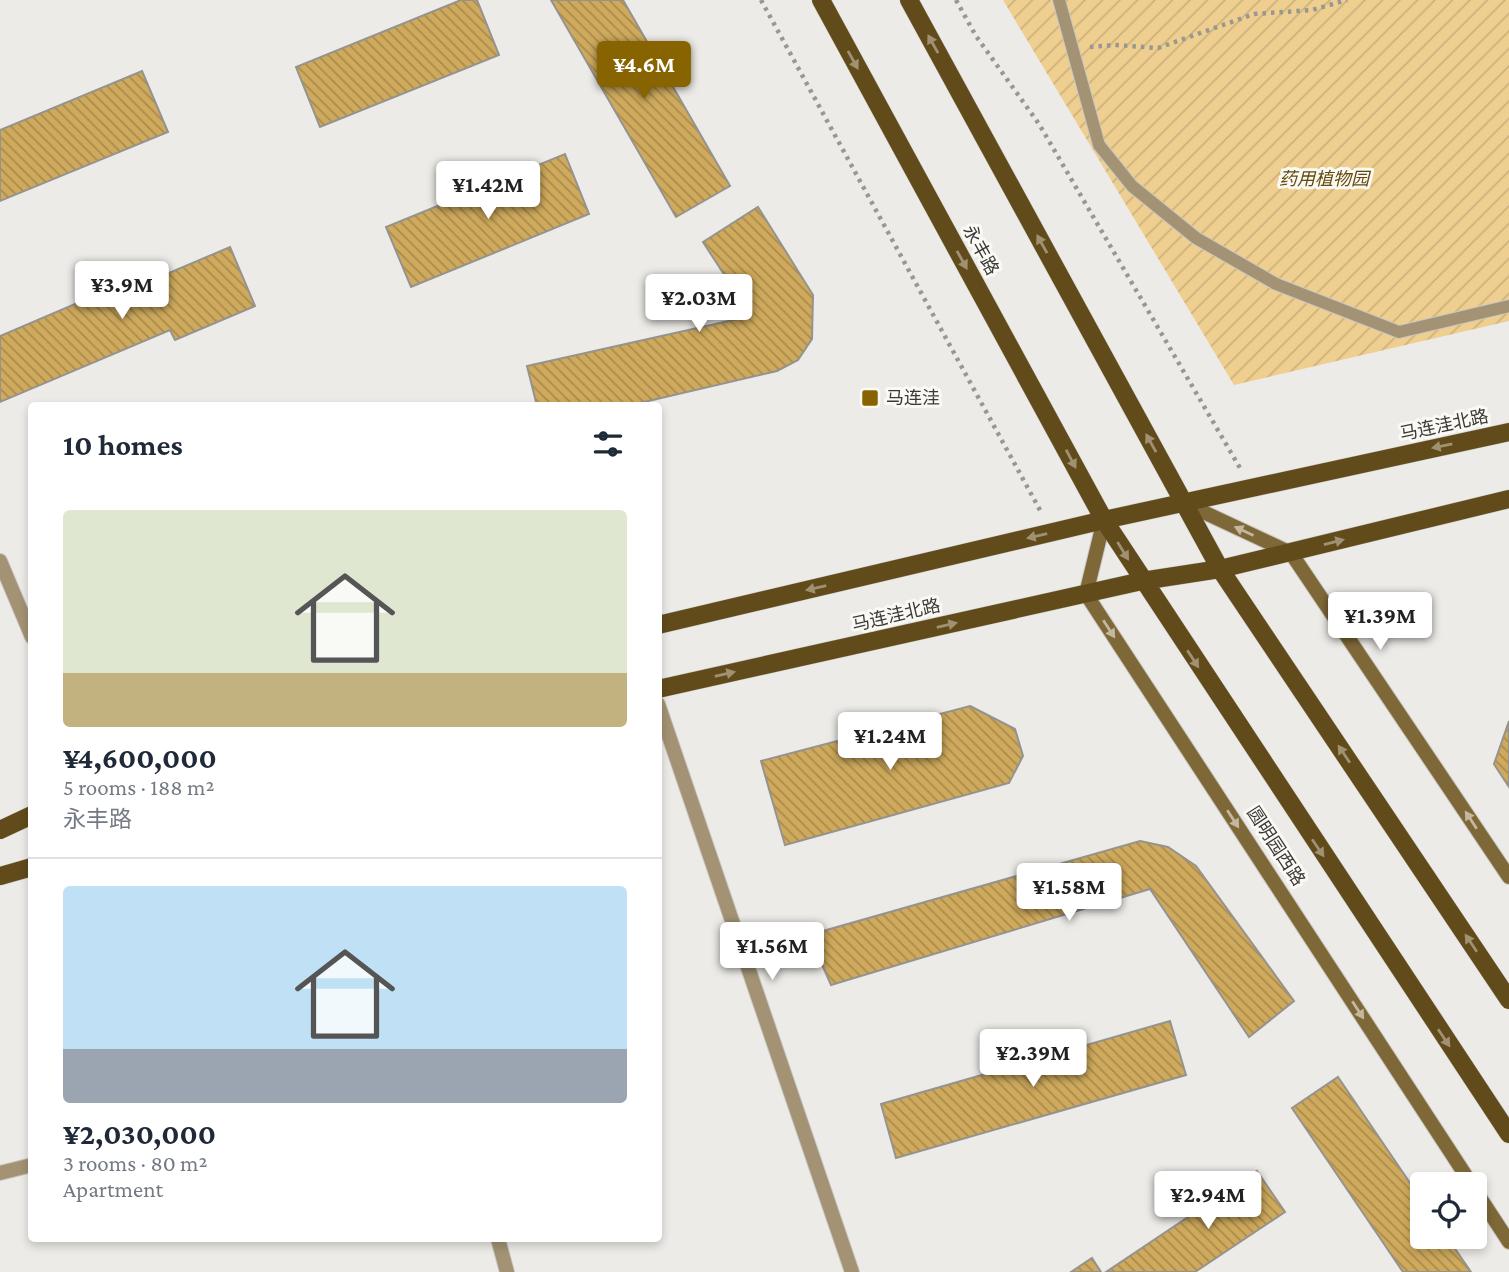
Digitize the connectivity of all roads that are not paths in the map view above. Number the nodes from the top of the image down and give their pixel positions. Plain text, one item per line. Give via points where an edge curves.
1 (821, 0) edge
2 (909, 0) edge
3 (1059, 0) edge
4 (1509, 306) edge
5 (1509, 432) edge
6 (1509, 499) edge
7 (1184, 503) junction
8 (1104, 520) junction
9 (1291, 552) junction
10 (0, 561) edge
11 (1220, 569) junction
12 (1142, 581) junction
13 (1086, 594) junction
14 (662, 624) edge
15 (28, 628) edge
16 (662, 688) edge
17 (662, 716) edge
18 (28, 817) edge
19 (0, 830) edge
20 (28, 868) edge
21 (0, 876) edge
22 (1509, 877) edge
23 (1509, 1000) edge
24 (1509, 1134) edge
25 (28, 1165) edge
26 (1464, 1172) edge
27 (0, 1173) edge
28 (1487, 1208) edge
29 (499, 1242) edge
30 (1509, 1242) edge
31 (507, 1272) edge
32 (852, 1272) edge

1 -> 8 main road, 永丰路
7 -> 2 main road
3 - 4 lane via 1099,145 1132,186 1196,238 1276,284 1399,332
5 -> 7 main road, 马连洼北路
9 -> 6 main road
7 - 8 main road, 马连洼北路
9 -> 7 street
7 - 11 main road
8 -> 12 main road, 永丰路
8 - 13 street
8 -> 14 main road
9 - 11 main road
22 -> 9 street
10 - 15 street
11 - 12 main road, 马连洼北路
23 -> 11 main road
12 - 13 main road, 马连洼北路
12 -> 24 main road, 圆明园西路
16 -> 13 main road, 马连洼北路
13 -> 26 street, 圆明园西路
17 - 32 street
18 - 19 main road
20 - 21 main road
25 - 27 street
28 - 30 street
29 - 31 street

